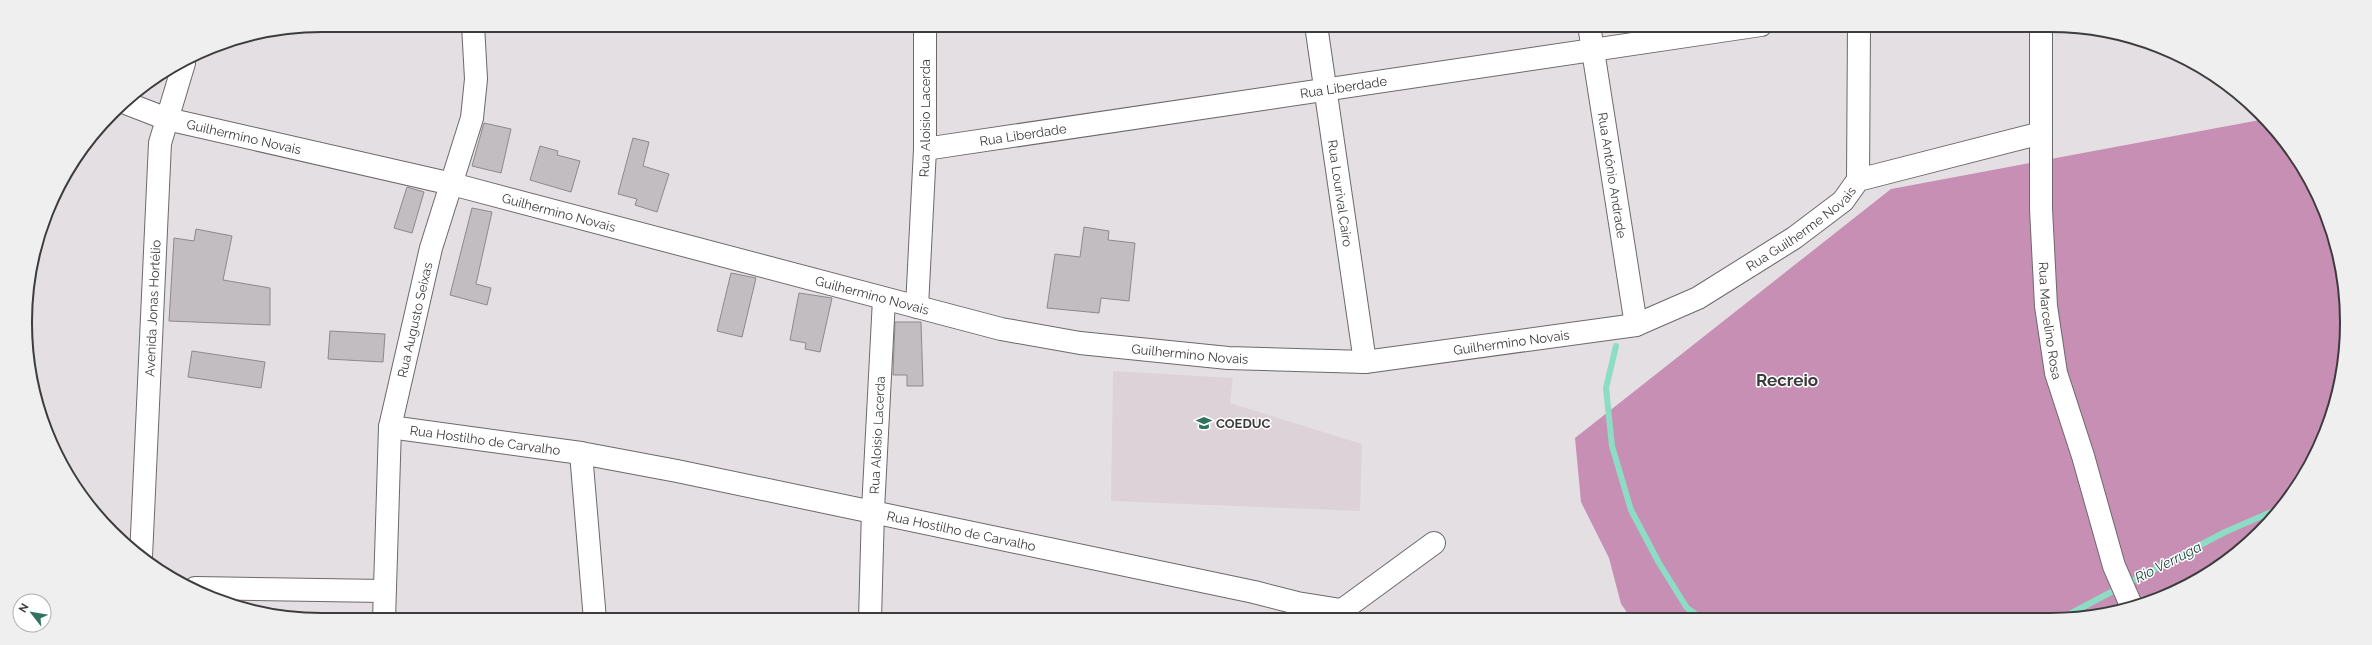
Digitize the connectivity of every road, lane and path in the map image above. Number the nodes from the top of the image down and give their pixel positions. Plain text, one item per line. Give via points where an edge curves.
1 (474, 32) edge
2 (925, 32) edge
3 (1317, 32) edge
4 (1591, 32) edge
5 (1712, 32) edge
6 (1860, 32) edge
7 (2041, 32) edge
8 (1594, 49) junction
9 (182, 68) edge
10 (1326, 90) junction
11 (130, 105) edge
12 (167, 119) junction
13 (2041, 133) junction
14 (925, 148) junction
15 (1858, 180) junction
16 (452, 184) junction
17 (884, 299) junction
18 (917, 307) junction
19 (1636, 325) junction
20 (1365, 362) junction
21 (390, 427) junction
22 (581, 453) junction
23 (873, 510) junction
24 (1434, 543) dead end
25 (141, 549) edge
26 (205, 588) edge
27 (384, 591) junction
28 (2130, 602) edge
29 (384, 613) edge
30 (594, 613) edge
31 (870, 613) edge
32 (1332, 613) edge
33 (1336, 613) edge

1 - 16 street, Rua Augusto Seixas via 476,80 472,118
2 - 14 street, Rua Aloisio Lacerda
3 - 10 street, Rua Lourival Cairo
4 - 8 street, Rua Antônio Andrade
5 - 8 street, Rua Liberdade
6 - 15 street
7 - 13 street, Rua Marcelino Rosa
8 - 10 street, Rua Liberdade
8 - 19 street, Rua Antônio Andrade
9 - 12 street, Avenida Jonas Hortélio
10 - 14 street, Rua Liberdade
10 - 20 street, Rua Lourival Cairo
11 - 12 street, Guilhermino Novais
12 - 16 street, Guilhermino Novais
12 - 25 street, Avenida Jonas Hortélio via 160,143
13 - 15 street, Rua Guilherme Novais
13 - 28 street, Rua Marcelino Rosa via 2041,208 2046,306 2056,373 2114,566
14 - 18 street, Rua Aloisio Lacerda
15 - 19 street, Rua Guilherme Novais via 1843,201 1794,238 1698,298
16 - 17 street, Guilhermino Novais
16 - 21 street, Rua Augusto Seixas via 431,248
17 - 18 street, Guilhermino Novais
17 - 23 street, Rua Aloisio Lacerda
18 - 20 street, Guilhermino Novais via 1002,329 1080,343 1228,358
19 - 20 street, Guilhermino Novais
21 - 22 street, Rua Hostilho de Carvalho
21 - 27 street, Rua Augusto Seixas
22 - 23 street, Rua Hostilho de Carvalho
22 - 30 street
23 - 31 street, Rua Aloisio Lacerda
23 - 32 street, Rua Hostilho de Carvalho via 1246,590
24 - 33 street
26 - 27 street
27 - 29 street, Rua Augusto Seixas

